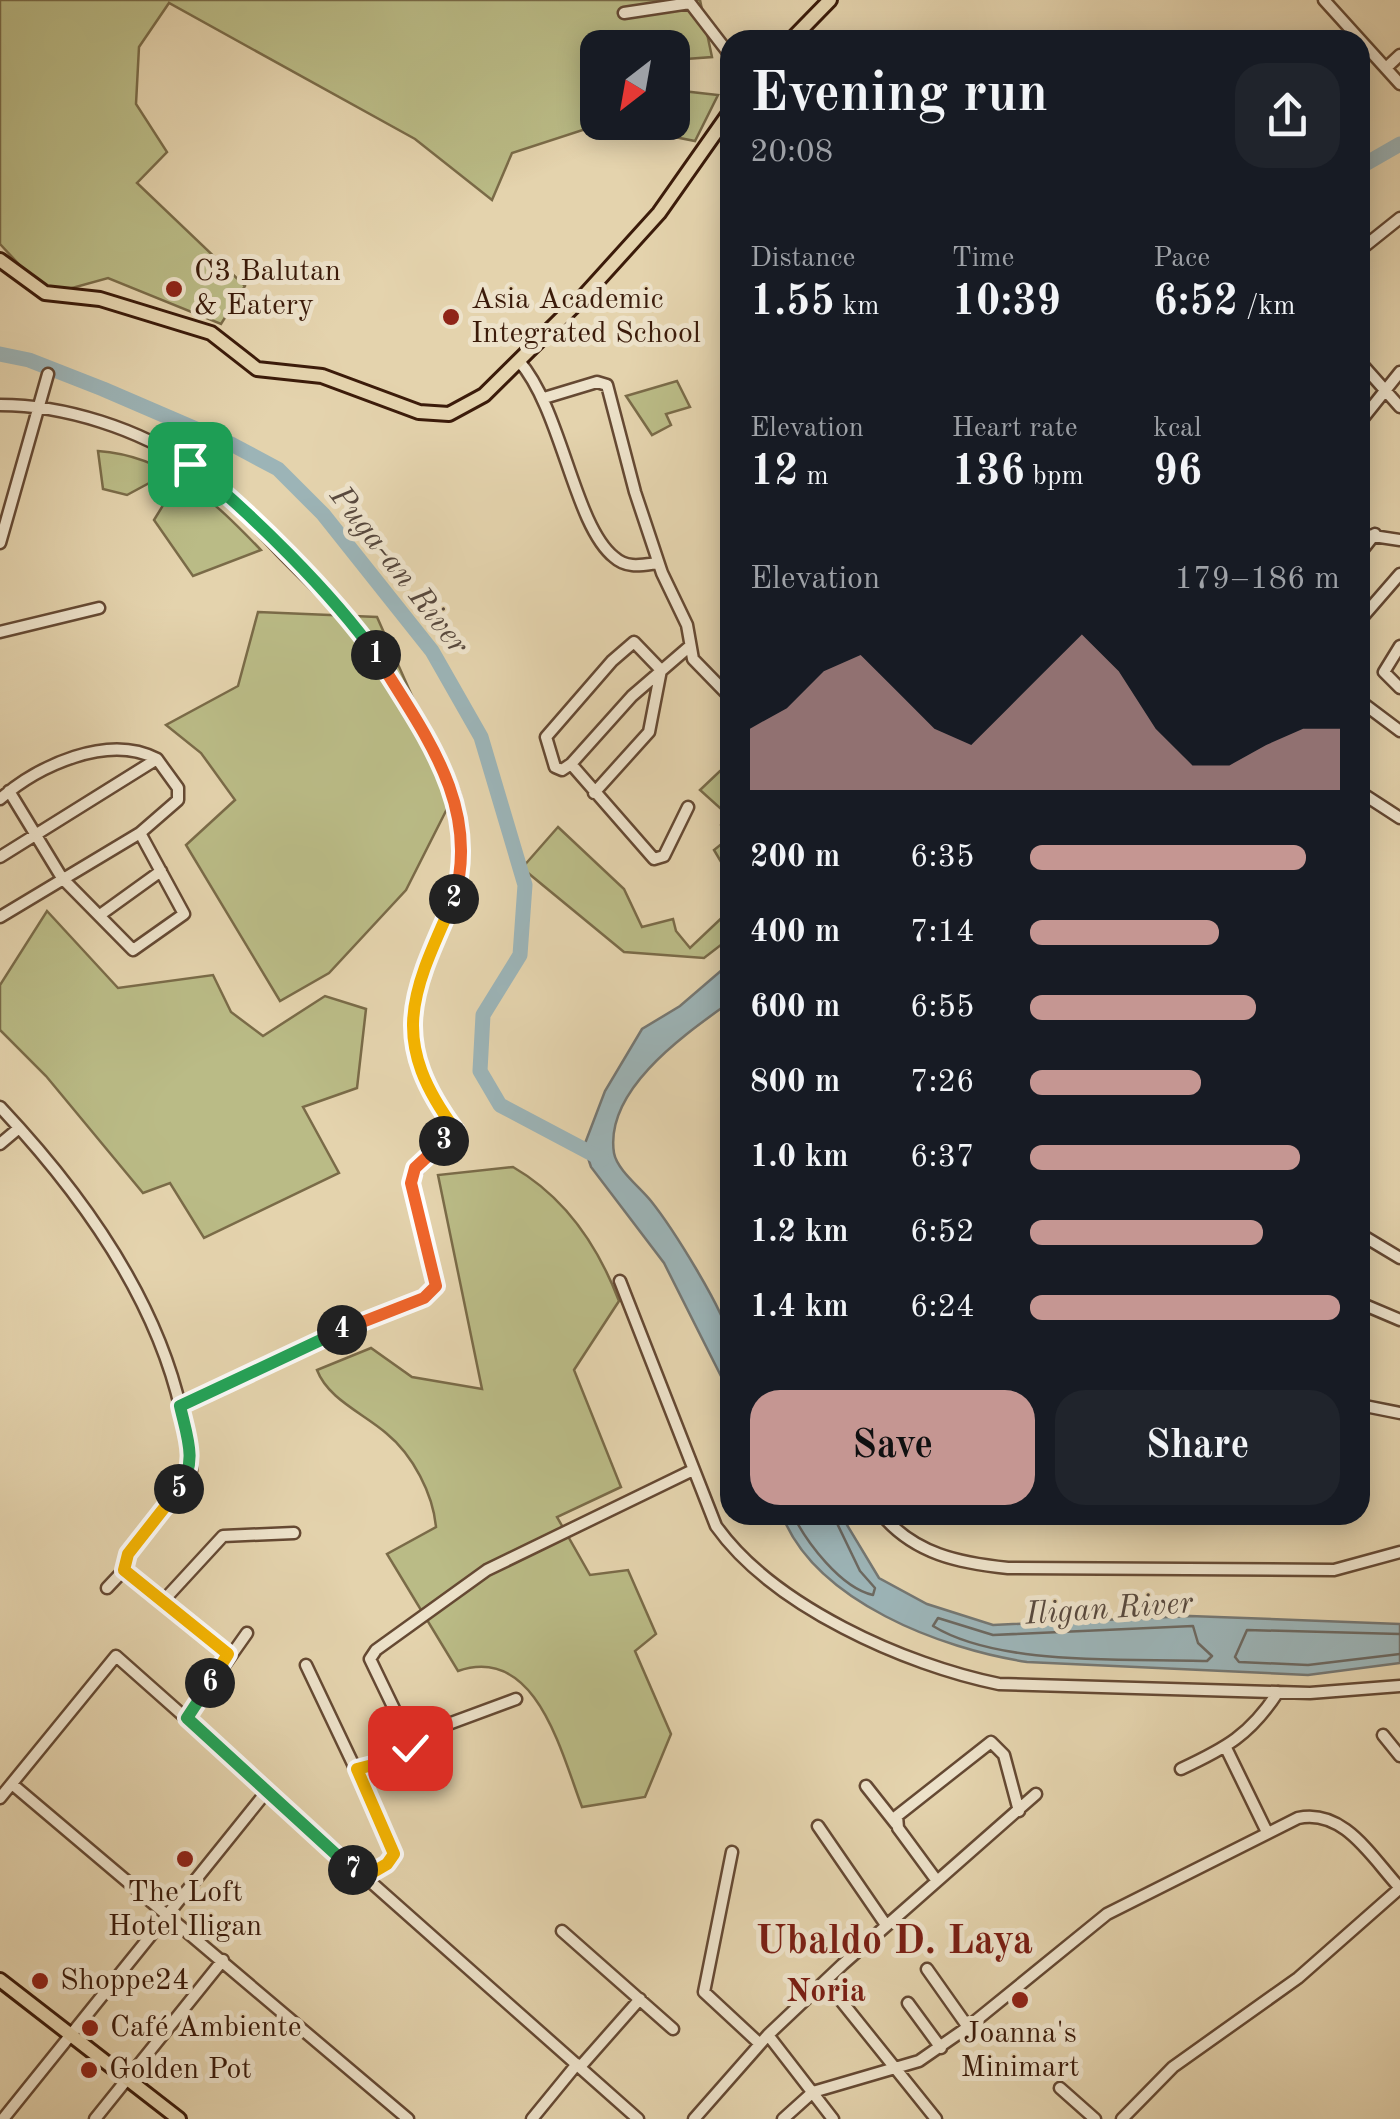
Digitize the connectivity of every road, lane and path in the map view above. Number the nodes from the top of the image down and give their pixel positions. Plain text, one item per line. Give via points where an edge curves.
1 (830, 0) edge
2 (1328, 1) edge
3 (624, 13) dead end
4 (801, 30) edge
5 (1353, 30) edge
6 (720, 42) edge
7 (1370, 50) edge
8 (1400, 56) edge
9 (1386, 68) junction
10 (1400, 84) edge
11 (720, 126) edge
12 (1400, 218) edge
13 (1370, 242) edge
14 (0, 260) edge
15 (519, 361) junction
16 (1400, 372) edge
17 (1370, 373) edge
18 (48, 374) dead end
19 (1387, 392) junction
20 (544, 398) junction
21 (0, 405) edge
22 (42, 405) junction
23 (1400, 406) edge
24 (1370, 411) edge
25 (1370, 534) edge
26 (1375, 534) junction
27 (1370, 540) edge
28 (1400, 540) edge
29 (0, 543) edge
30 (658, 563) junction
31 (1400, 574) edge
32 (99, 608) dead end
33 (1370, 608) edge
34 (0, 632) edge
35 (690, 646) junction
36 (1400, 646) edge
37 (661, 670) junction
38 (720, 688) edge
39 (1400, 688) edge
40 (1370, 709) edge
41 (1400, 731) edge
42 (157, 759) junction
43 (572, 764) junction
44 (594, 793) junction
45 (5, 795) edge
46 (1370, 798) edge
47 (688, 807) dead end
48 (1400, 818) edge
49 (140, 833) junction
50 (36, 836) junction
51 (0, 857) edge
52 (161, 871) junction
53 (62, 878) junction
54 (100, 916) junction
55 (0, 917) edge
56 (0, 1107) edge
57 (19, 1128) junction
58 (0, 1144) edge
59 (1370, 1240) edge
60 (1400, 1258) edge
61 (620, 1281) dead end
62 (1370, 1307) edge
63 (1400, 1320) edge
64 (180, 1406) junction
65 (1370, 1407) edge
66 (1400, 1413) edge
67 (693, 1470) junction
68 (893, 1525) edge
69 (294, 1533) dead end
70 (1400, 1552) edge
71 (124, 1570) junction
72 (107, 1588) dead end
73 (164, 1600) junction
74 (247, 1634) dead end
75 (228, 1654) junction
76 (306, 1665) dead end
77 (1400, 1686) edge
78 (1278, 1692) junction
79 (516, 1699) dead end
80 (187, 1718) junction
81 (1383, 1735) dead end
82 (411, 1744) junction
83 (1226, 1748) junction
84 (1400, 1756) edge
85 (357, 1769) junction
86 (1180, 1769) dead end
87 (12, 1784) junction
88 (866, 1786) dead end
89 (267, 1791) junction
90 (1036, 1794) dead end
91 (0, 1798) edge
92 (1019, 1811) junction
93 (896, 1824) junction
94 (818, 1826) dead end
95 (1266, 1830) junction
96 (732, 1852) dead end
97 (363, 1878) junction
98 (937, 1881) junction
99 (1400, 1888) edge
100 (165, 1912) junction
101 (886, 1925) junction
102 (562, 1931) dead end
103 (224, 1960) junction
104 (927, 1968) dead end
105 (0, 1980) edge
106 (826, 1982) junction
107 (640, 1999) junction
108 (908, 2003) dead end
109 (968, 2027) junction
110 (674, 2029) dead end
111 (71, 2033) junction
112 (764, 2040) junction
113 (941, 2048) junction
114 (579, 2066) junction
115 (895, 2067) junction
116 (127, 2077) junction
117 (1060, 2088) dead end
118 (813, 2092) junction
119 (624, 2114) edge
120 (5, 2115) edge
121 (95, 2119) edge
122 (179, 2119) edge
123 (408, 2119) edge
124 (532, 2119) edge
125 (638, 2119) edge
126 (694, 2119) edge
127 (783, 2119) edge
128 (833, 2119) edge
129 (936, 2119) edge
130 (1095, 2119) edge
131 (1122, 2119) edge

1 - 4 main road
2 - 5 street
3 - 6 street via 690,3
7 - 9 street
8 - 9 street
9 - 10 street
11 - 15 main road via 659,213
12 - 13 street
14 - 15 main road via 45,292 132,307 212,333 257,369 322,376 419,412 449,414 468,406
15 - 20 street
16 - 19 street
17 - 19 street
18 - 22 street
19 - 23 street
19 - 24 street
20 - 30 street via 608,551 627,565
20 - 30 street via 597,382 607,386
21 - 22 street
22 - 29 street
22 - 64 street via 154,446 225,492 374,652 447,773 459,815 456,896 419,980 410,1022 415,1057 456,1131 423,1158 411,1183 436,1286 424,1298
25 - 26 street
26 - 27 street
26 - 28 street
30 - 35 street via 680,606
31 - 33 street
32 - 34 street
35 - 37 street
35 - 38 street via 698,667
36 - 39 street via 1384,672
37 - 43 street
37 - 43 street via 634,642 612,661 546,737 555,767
37 - 44 street via 649,732
40 - 41 street
42 - 45 street via 121,750 56,762
42 - 49 street via 178,788 178,800
42 - 50 street
43 - 44 street
44 - 47 street via 658,860
45 - 50 street
46 - 48 street
49 - 52 street
49 - 53 street
50 - 51 street
50 - 53 street
52 - 54 street
52 - 54 street via 182,920 133,950
53 - 54 street
53 - 55 street
56 - 57 street
57 - 58 street
57 - 64 street via 68,1188 149,1312
59 - 60 street
61 - 67 street
62 - 63 street
64 - 71 street via 190,1471 128,1554
65 - 66 street
67 - 78 street via 716,1526 753,1568 882,1645 948,1674 1082,1689
67 - 82 street via 487,1570 376,1650 370,1660 378,1682
68 - 70 street via 917,1547 1008,1568 1334,1570
69 - 73 street via 223,1536
71 - 72 street
71 - 73 street
73 - 75 street
74 - 75 street
75 - 80 street
76 - 85 street
77 - 78 street
78 - 83 street via 1257,1724
79 - 82 street via 416,1736
80 - 87 street via 116,1656
80 - 89 street
81 - 84 street
82 - 85 street via 406,1754
83 - 86 street
83 - 95 street
85 - 97 street via 393,1848 387,1864
87 - 91 street
87 - 100 street
88 - 93 street
89 - 97 street
89 - 100 street
90 - 92 street
92 - 93 street via 1004,1755 992,1742
92 - 98 street
93 - 98 street
94 - 101 street
95 - 99 street via 1315,1814 1329,1818
95 - 109 street via 1107,1914
96 - 112 street via 704,1992
97 - 114 street
98 - 101 street
99 - 131 street via 1298,1978 1173,2067
100 - 103 street
100 - 111 street
101 - 106 street
102 - 107 street
103 - 116 street
103 - 123 street
104 - 109 street
105 - 111 main road
106 - 112 street
106 - 115 street
107 - 110 street
107 - 114 street
108 - 113 street
109 - 113 street
111 - 116 main road
111 - 120 street
112 - 118 street
112 - 126 street
113 - 115 street
114 - 119 street
114 - 124 street
115 - 118 street
115 - 129 street
116 - 121 street
116 - 122 main road
117 - 130 street
118 - 127 street
118 - 128 street
119 - 125 street

